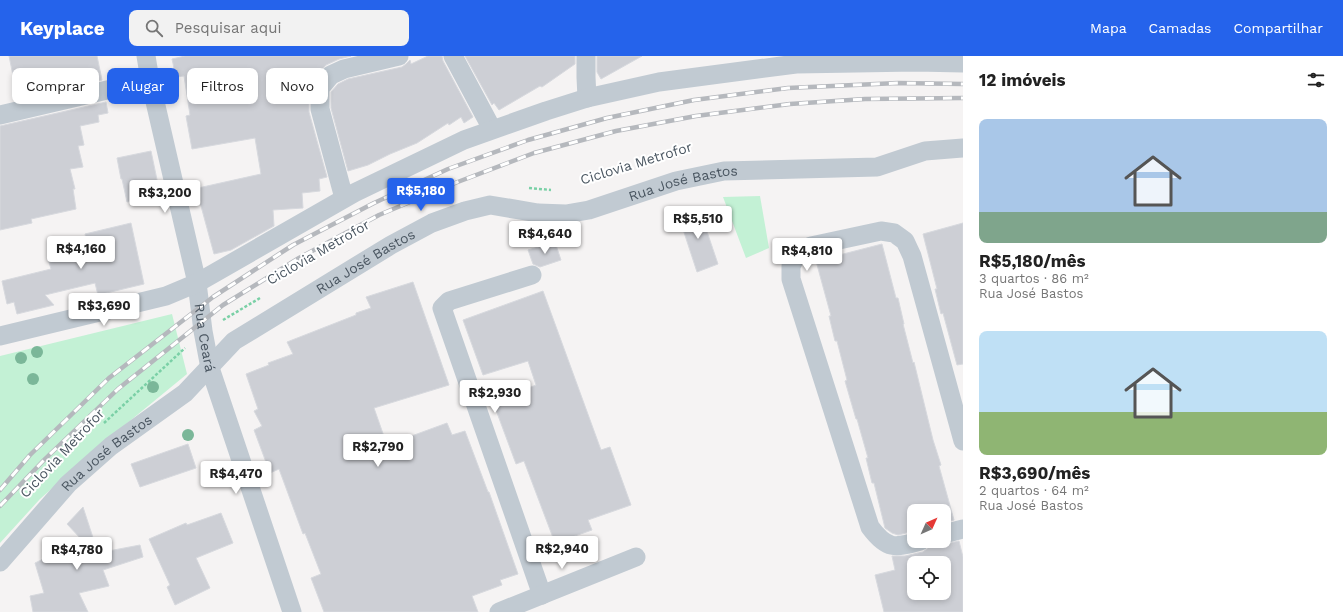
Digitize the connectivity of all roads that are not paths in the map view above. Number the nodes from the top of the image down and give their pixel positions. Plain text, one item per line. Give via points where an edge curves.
1 (146, 56) edge
2 (399, 56) edge
3 (453, 56) edge
4 (586, 56) edge
5 (914, 59) edge
6 (963, 63) edge
7 (148, 68) edge
8 (107, 90) edge
9 (588, 98) junction
10 (156, 104) edge
11 (0, 115) edge
12 (492, 129) junction
13 (963, 148) edge
14 (344, 198) junction
15 (532, 275) dead end
16 (197, 283) junction
17 (0, 336) edge
18 (210, 368) junction
19 (963, 441) edge
20 (963, 529) edge
21 (951, 532) edge
22 (907, 545) edge
23 (636, 557) dead end
24 (0, 562) edge
25 (542, 595) junction
26 (292, 612) edge
27 (499, 612) edge

1 - 7 street, Rua Ceará
2 - 14 street via 344,69 331,75 320,88 320,109
3 - 12 street
4 - 9 street
5 - 6 street
5 - 9 street via 796,64 658,82
8 - 11 street
9 - 12 street
10 - 16 street, Rua Ceará
12 - 14 street
13 - 18 street, Rua José Bastos via 925,151 877,167 724,171 676,181 589,210 566,214 538,213 490,205 465,211 432,223 391,245 263,322 234,341
14 - 16 street
15 - 25 street via 449,301 442,308
16 - 17 street via 166,296
16 - 18 street, Rua Ceará
18 - 24 street, Rua José Bastos via 185,393 111,446 68,484
18 - 26 street, Rua Ceará
19 - 22 street via 912,256 905,241 894,234 881,231 811,246 797,254 791,266 791,279 870,527 879,539 890,545
20 - 21 street
23 - 25 street
25 - 27 street

